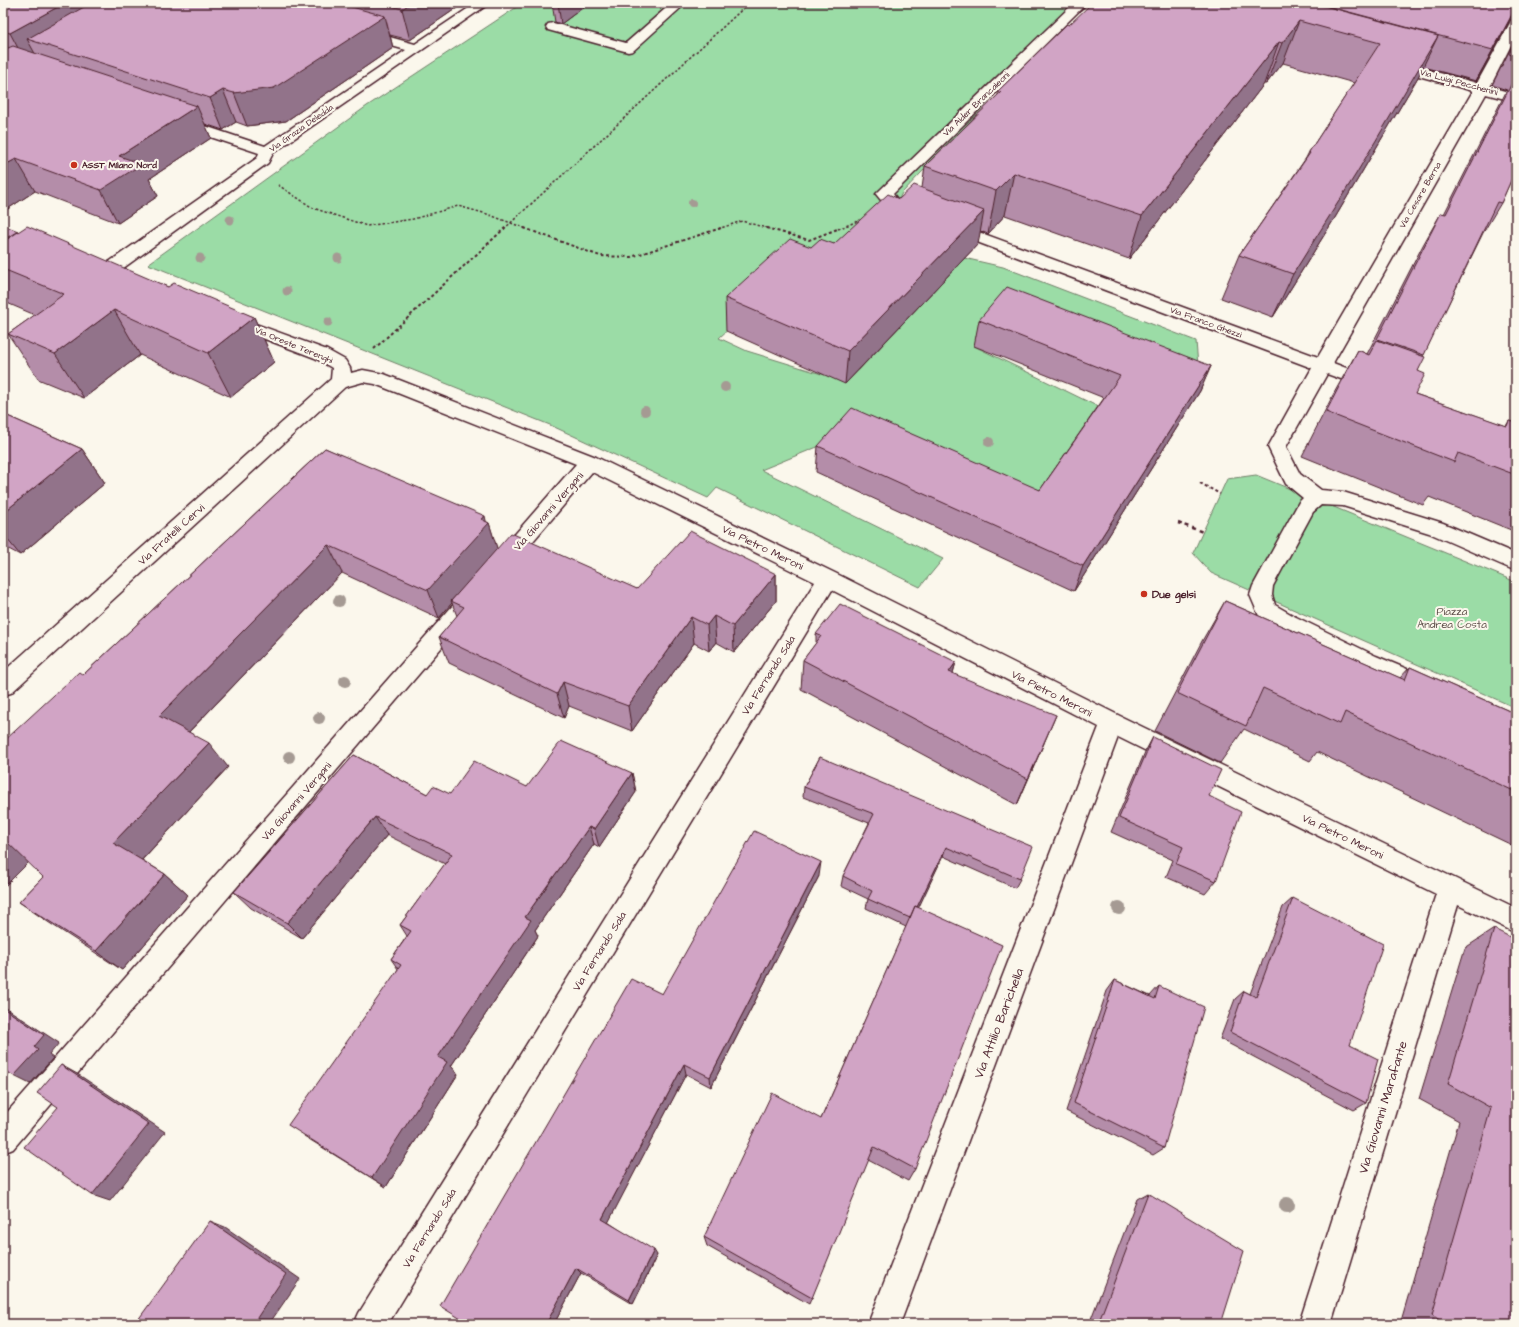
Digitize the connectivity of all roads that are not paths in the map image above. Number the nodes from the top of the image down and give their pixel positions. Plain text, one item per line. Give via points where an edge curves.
1 (484, 3) edge
2 (680, 3) edge
3 (1081, 3) edge
4 (1516, 23) edge
5 (553, 27) dead end
6 (351, 30) edge
7 (417, 49) junction
8 (1379, 60) edge
9 (1482, 89) junction
10 (1516, 98) edge
11 (165, 118) edge
12 (267, 151) junction
13 (895, 206) joint
14 (105, 273) edge
15 (216, 315) edge
16 (1322, 366) junction
17 (339, 382) junction
18 (1386, 389) edge
19 (589, 462) junction
20 (1316, 497) junction
21 (1516, 563) edge
22 (828, 579) junction
23 (3, 686) edge
24 (1446, 696) edge
25 (1112, 723) junction
26 (1450, 890) junction
27 (1516, 922) edge
28 (3, 1139) edge
29 (370, 1324) edge
30 (884, 1324) edge
31 (1315, 1324) edge

1 - 7 street, Via Grazia Deledda
2 - 5 street via 628,48
3 - 13 street, Via Alder Brancaleoni via 884,194
4 - 9 street, Via Cesare Berna
6 - 7 street
7 - 12 street, Via Grazia Deledda
8 - 9 street, Via Luigi Pecchenini
9 - 10 street, Via Luigi Pecchenini
9 - 16 street, Via Cesare Berna
11 - 12 street
12 - 14 street, Via Grazia Deledda via 263,160
13 - 16 street, Via Franco Ghezzi
15 - 17 street, Via Oreste Terenghi via 333,360 342,371
16 - 18 street, Via Franco Ghezzi
16 - 20 street via 1277,447 1293,479
17 - 19 street via 363,376 378,378
17 - 23 street, Via Fratelli Cervi
19 - 22 street, Via Pietro Meroni
19 - 28 street, Via Giovanni Vergani
20 - 21 street via 1343,499 1436,528
20 - 24 street via 1306,507 1263,586 1261,595 1267,610 1286,622
22 - 25 street, Via Pietro Meroni
22 - 29 street, Via Fernando Sala
25 - 26 street, Via Pietro Meroni
25 - 30 street, Via Attilio Barichella
26 - 27 street, Via Pietro Meroni
26 - 31 street, Via Giovanni Marafante

